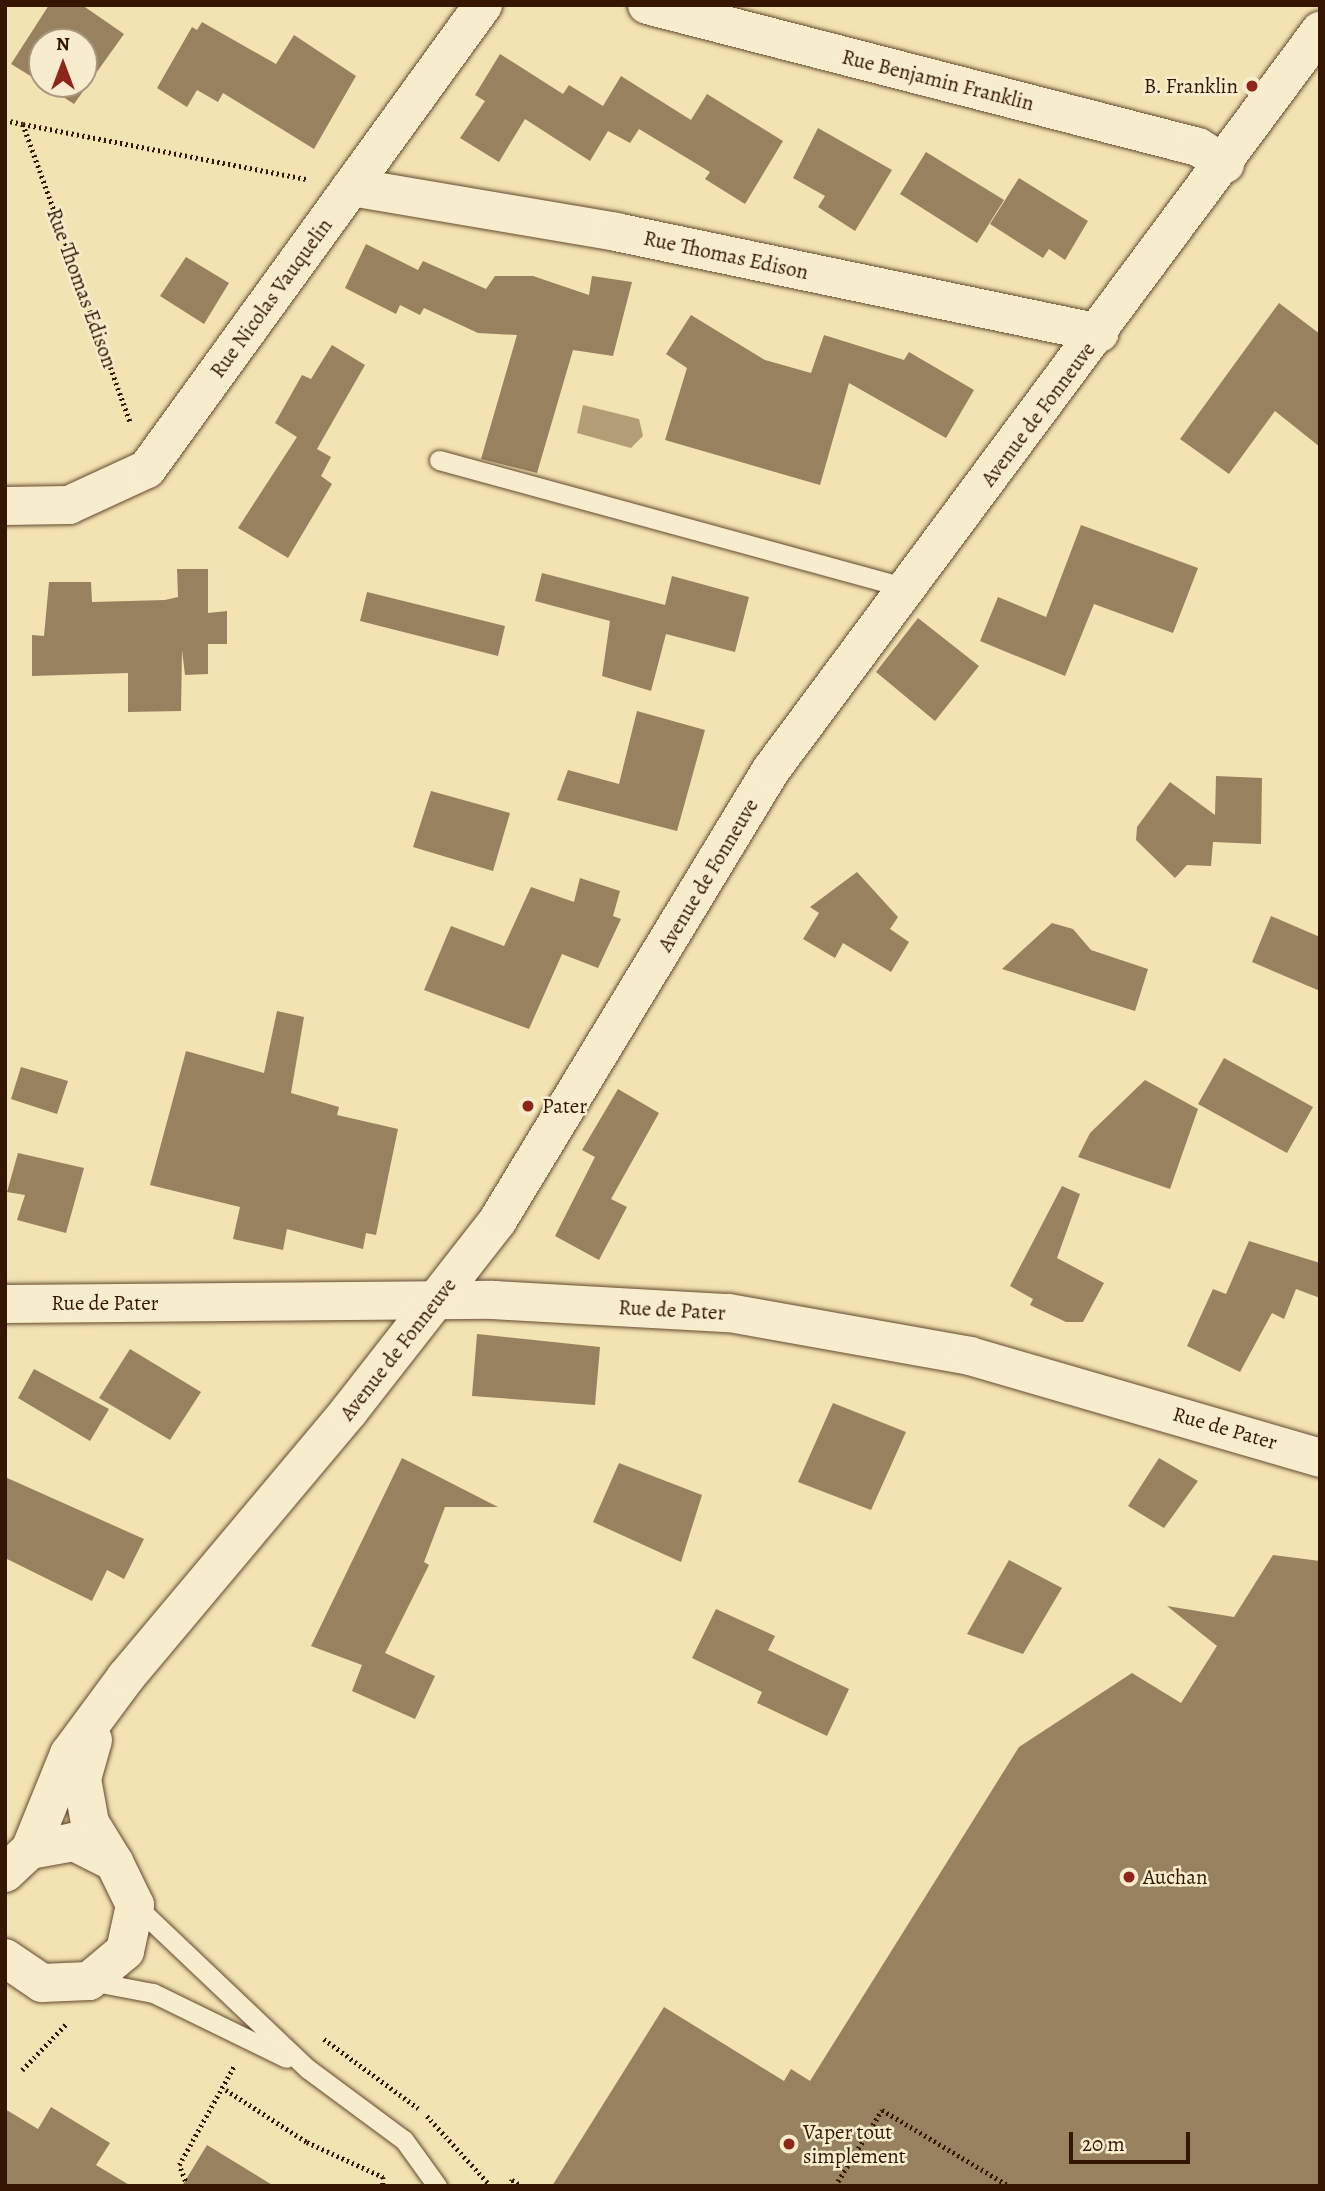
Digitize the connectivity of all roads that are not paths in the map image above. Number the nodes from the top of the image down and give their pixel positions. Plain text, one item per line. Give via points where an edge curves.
1 (483, 5) edge
2 (647, 5) edge
3 (1320, 32) edge
4 (1225, 164) junction
5 (351, 187) junction
6 (1100, 333) junction
7 (439, 460) dead end
8 (5, 506) edge
9 (908, 589) junction
10 (437, 1301) junction
11 (5, 1304) edge
12 (1320, 1458) edge
13 (99, 1717) junction
14 (18, 1861) edge
15 (114, 1863) junction
16 (135, 1905) junction
17 (5, 1958) edge
18 (89, 1981) junction
19 (42, 1983) junction
20 (5, 1993) edge
21 (308, 2068) junction
22 (437, 2186) edge

1 - 5 street, Rue Nicolas Vauquelin
2 - 4 street, Rue Benjamin Franklin via 1198,147
3 - 4 street, Avenue de Fonneuve
4 - 6 street, Avenue de Fonneuve
5 - 6 street, Rue Thomas Edison via 616,232
5 - 8 street, Rue Nicolas Vauquelin via 147,469 69,505
6 - 9 street, Avenue de Fonneuve
7 - 9 lane
9 - 10 street, Avenue de Fonneuve via 771,770 498,1220
10 - 11 street, Rue de Pater
10 - 12 street, Rue de Pater via 729,1313 877,1339 970,1356
10 - 13 street, Avenue de Fonneuve
13 - 14 street, Avenue de Fonneuve via 69,1754
13 - 15 street, Avenue de Fonneuve via 82,1779 90,1823
14 - 15 street, Avenue de Fonneuve via 74,1842
15 - 16 street, Avenue de Fonneuve
16 - 18 street via 125,1951
16 - 21 lane
17 - 19 street
18 - 19 street
18 - 21 lane via 153,1993
19 - 20 street
21 - 22 lane via 404,2140

